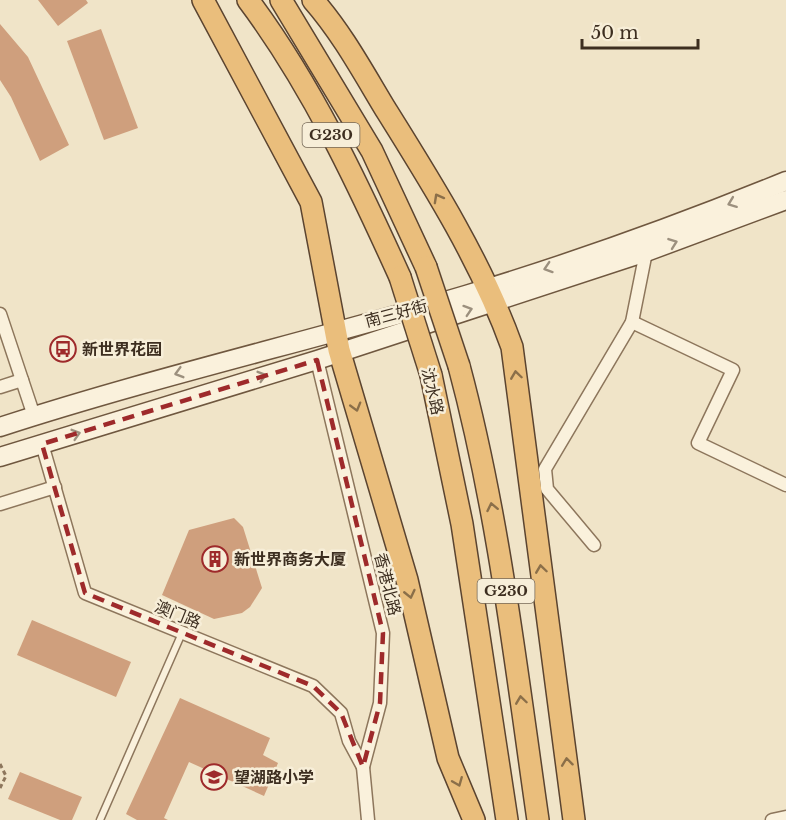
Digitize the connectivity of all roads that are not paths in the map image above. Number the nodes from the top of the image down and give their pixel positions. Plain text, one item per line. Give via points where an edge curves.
1 (203, 0) edge
2 (248, 0) edge
3 (281, 0) edge
4 (313, 0) edge
5 (786, 181) edge
6 (786, 200) edge
7 (646, 252) junction
8 (491, 294) junction
9 (0, 314) edge
10 (632, 322) junction
11 (337, 340) junction
12 (317, 360) junction
13 (22, 380) junction
14 (0, 387) edge
15 (34, 416) junction
16 (0, 427) edge
17 (42, 444) junction
18 (0, 457) edge
19 (786, 485) edge
20 (55, 487) junction
21 (0, 504) edge
22 (594, 545) dead end
23 (182, 633) junction
24 (363, 767) junction
25 (786, 816) edge
26 (100, 820) edge
27 (368, 820) edge
28 (474, 820) edge
29 (507, 820) edge
30 (538, 820) edge
31 (574, 820) edge
32 (772, 820) edge

1 - 11 highway via 311,202
2 - 29 highway, 沈水路 / G230, bridge via 346,161 400,278 431,375 462,525
30 -> 3 highway, 沈水路 / G230, bridge via 494,516 459,366 426,267 372,151
8 -> 4 highway via 418,161 331,21
5 -> 8 main road
7 -> 6 main road
7 - 8 main road
7 - 10 street
8 - 11 main road
31 -> 8 highway via 512,347
9 - 13 street
10 - 19 street via 733,370 698,443
10 - 22 street via 545,469 547,489
11 - 12 main road
11 -> 15 main road
11 -> 28 highway via 407,580 448,758
17 -> 12 main road
12 - 24 street, 香港北路 via 383,633 380,703
13 - 14 street
13 - 15 street
15 - 16 main road
17 - 18 main road
17 - 20 street, 澳门路
20 - 21 street
20 - 23 street, 澳门路 via 85,593
23 - 24 street, 澳门路 via 313,686 341,713 349,741
23 - 26 lane
24 - 27 street, 香港北路
25 - 32 street

